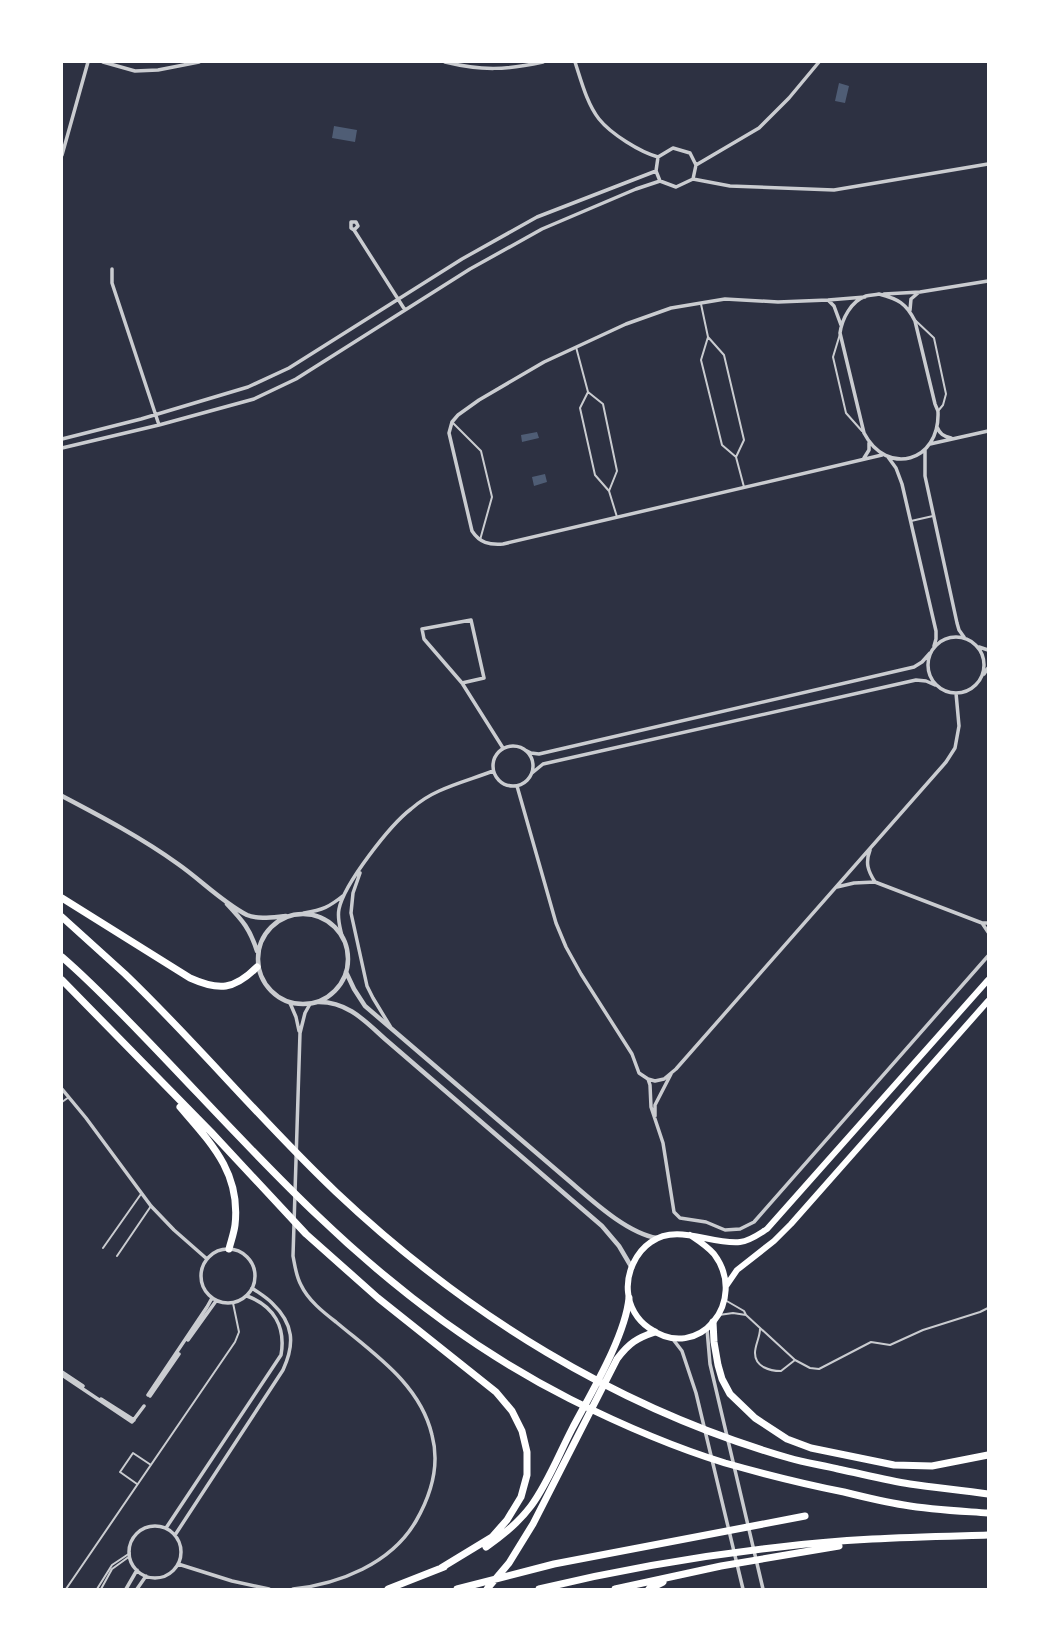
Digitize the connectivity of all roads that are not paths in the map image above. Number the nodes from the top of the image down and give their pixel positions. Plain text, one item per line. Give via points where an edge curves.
1 (88, 62) edge
2 (103, 62) edge
3 (199, 62) edge
4 (445, 62) edge
5 (543, 62) edge
6 (575, 62) edge
7 (819, 62) edge
8 (62, 155) edge
9 (658, 158) junction
10 (988, 164) edge
11 (696, 165) junction
12 (656, 171) junction
13 (693, 179) junction
14 (660, 181) junction
15 (354, 230) dead end
16 (112, 269) dead end
17 (988, 282) edge
18 (920, 292) junction
19 (879, 294) junction
20 (865, 296) junction
21 (398, 300) junction
22 (828, 300) junction
23 (700, 304) junction
24 (405, 310) junction
25 (910, 310) junction
26 (915, 321) junction
27 (841, 326) junction
28 (840, 333) junction
29 (708, 337) junction
30 (576, 347) junction
31 (588, 392) junction
32 (938, 411) junction
33 (155, 415) junction
34 (452, 422) junction
35 (158, 425) junction
36 (937, 427) junction
37 (988, 430) edge
38 (864, 432) junction
39 (954, 438) junction
40 (62, 439) edge
41 (869, 443) junction
42 (930, 444) junction
43 (62, 448) edge
44 (925, 450) junction
45 (882, 455) junction
46 (736, 457) junction
47 (888, 457) junction
48 (862, 459) junction
49 (744, 487) junction
50 (609, 491) junction
51 (933, 516) junction
52 (617, 517) junction
53 (911, 521) junction
54 (480, 540) junction
55 (964, 637) junction
56 (934, 646) junction
57 (978, 647) junction
58 (988, 650) edge
59 (930, 653) junction
60 (988, 668) edge
61 (982, 677) junction
62 (462, 683) junction
63 (936, 685) junction
64 (956, 693) junction
65 (503, 748) junction
66 (525, 750) junction
67 (493, 771) junction
68 (532, 773) junction
69 (517, 786) junction
70 (62, 796) edge
71 (871, 848) junction
72 (362, 866) junction
73 (875, 882) junction
74 (836, 887) junction
75 (344, 894) junction
76 (62, 898) edge
77 (222, 898) junction
78 (304, 913) junction
79 (290, 915) junction
80 (62, 917) edge
81 (982, 923) junction
82 (988, 924) edge
83 (988, 932) edge
84 (342, 936) junction
85 (257, 952) junction
86 (62, 956) edge
87 (988, 956) edge
88 (257, 967) junction
89 (346, 972) junction
90 (62, 980) edge
91 (988, 980) edge
92 (988, 1000) edge
93 (320, 1002) junction
94 (290, 1003) junction
95 (310, 1004) junction
96 (392, 1029) junction
97 (300, 1033) junction
98 (138, 1058) junction
99 (672, 1073) junction
100 (648, 1079) junction
101 (62, 1090) edge
102 (69, 1097) junction
103 (62, 1102) edge
104 (655, 1117) junction
105 (141, 1194) junction
106 (151, 1206) junction
107 (690, 1236) junction
108 (657, 1238) junction
109 (103, 1248) dead end
110 (230, 1249) junction
111 (117, 1256) dead end
112 (207, 1259) junction
113 (632, 1268) junction
114 (726, 1286) junction
115 (252, 1288) junction
116 (247, 1296) junction
117 (212, 1298) junction
118 (629, 1298) junction
119 (724, 1300) junction
120 (216, 1301) junction
121 (233, 1303) junction
122 (988, 1308) edge
123 (746, 1315) junction
124 (718, 1316) junction
125 (714, 1322) junction
126 (760, 1328) junction
127 (707, 1329) junction
128 (656, 1332) junction
129 (672, 1338) junction
130 (795, 1360) junction
131 (62, 1372) edge
132 (62, 1375) edge
133 (142, 1405) dead end
134 (133, 1419) junction
135 (988, 1456) edge
136 (151, 1465) junction
137 (138, 1484) junction
138 (988, 1494) edge
139 (988, 1513) edge
140 (805, 1516) dead end
141 (166, 1528) junction
142 (175, 1535) junction
143 (988, 1535) edge
144 (881, 1538) junction
145 (130, 1554) junction
146 (178, 1564) junction
147 (721, 1566) junction
148 (441, 1568) junction
149 (137, 1570) junction
150 (146, 1576) junction
151 (763, 1587) edge
152 (66, 1589) edge
153 (97, 1589) edge
154 (101, 1589) edge
155 (126, 1589) edge
156 (138, 1589) edge
157 (269, 1589) edge
158 (293, 1589) edge
159 (388, 1589) edge
160 (457, 1589) edge
161 (487, 1589) edge
162 (539, 1589) edge
163 (615, 1589) edge
164 (648, 1589) edge
165 (743, 1589) edge

1 - 8 street
2 - 3 street via 135,72
4 - 5 street via 480,69 505,69
6 - 9 street via 585,93 599,119 625,142
7 - 11 street via 789,98 759,128
9 - 11 street via 673,148 690,153
9 - 12 street
10 - 13 street via 834,190 730,186
11 - 13 street
12 - 14 street
12 - 21 street via 537,217 462,258
13 - 14 street via 676,187
14 - 24 street via 542,229 470,269
15 - 21 street
16 - 33 street via 112,283
17 - 18 street
18 - 19 street
18 - 25 street via 911,299
19 - 20 street
19 - 25 street via 893,298
20 - 22 street
20 - 27 street via 853,305
21 - 24 street
21 - 33 street via 289,368 248,387
22 - 23 street via 778,302 725,299
22 - 27 street via 834,306
23 - 29 lane
23 - 30 street via 671,308 626,324
24 - 35 street via 296,379 254,399
25 - 26 street
26 - 32 street
26 - 32 lane via 934,338 946,394
27 - 28 street
28 - 38 street
28 - 38 lane via 832,358 846,413
29 - 46 lane via 701,360 722,445
29 - 46 lane via 724,355 744,440
30 - 31 lane
30 - 34 street via 544,362 480,400
31 - 50 lane via 580,408 595,475
31 - 50 lane via 603,404 617,471
32 - 36 street
33 - 35 street
33 - 40 street
34 - 54 street via 449,433 472,531
34 - 54 lane via 482,451 492,497
35 - 43 street
36 - 39 street via 944,437
36 - 42 street
37 - 39 street
38 - 41 street
39 - 42 street
41 - 45 street
41 - 48 street via 870,450
42 - 44 street
44 - 47 street via 907,458
44 - 51 street via 925,476
45 - 47 street
45 - 48 street
46 - 49 lane
47 - 53 street via 896,468 902,484
48 - 49 street
49 - 52 street
50 - 52 lane
51 - 53 lane
51 - 55 street via 957,623
52 - 54 street via 503,544 484,543
53 - 56 street via 936,631
55 - 56 street via 948,637
55 - 57 street
56 - 59 street
57 - 58 street
57 - 61 street via 984,661
59 - 63 street via 928,670
59 - 66 street via 914,668 539,754
60 - 61 street
61 - 64 street via 971,689
62 - 62 street via 424,638 422,629 471,620 484,678
62 - 65 street
63 - 64 street via 942,690
63 - 68 street via 916,680 543,764
64 - 71 street via 959,726 955,748 946,762
65 - 66 street via 514,746
65 - 67 street via 494,758
66 - 68 street via 532,760
67 - 69 street via 500,782
67 - 72 street via 438,791 411,808
68 - 69 street via 526,782
69 - 100 street via 556,923 566,947 632,1054 639,1073
70 - 77 street via 135,836 177,863
71 - 73 street via 866,859 868,872
71 - 74 street
72 - 75 street
72 - 96 street via 353,893 352,913 368,986
73 - 74 street
73 - 81 street
74 - 99 street
75 - 78 street via 322,911
75 - 84 street via 338,921
76 - 88 highway via 207,986 229,985 244,978
77 - 79 street via 248,915 262,918
77 - 85 street via 245,923
78 - 79 street
78 - 84 street via 319,916 332,924
79 - 85 street via 278,920 268,929
80 - 138 highway via 125,974 336,1192 446,1286 517,1334 582,1373 671,1417 725,1438 798,1460 908,1484
81 - 82 street
81 - 83 street
84 - 89 street via 347,948
85 - 88 street
86 - 139 highway via 319,1217 429,1310 509,1364 569,1398 612,1418 722,1462 786,1480 906,1506
87 - 104 street via 754,1222 740,1229 725,1230 706,1222 680,1218 674,1212 663,1143
88 - 94 street via 268,990
89 - 93 street via 340,985
89 - 96 street via 364,1006
90 - 98 highway
91 - 107 highway via 767,1229 741,1242
92 - 114 highway via 791,1224 737,1270
93 - 95 street
93 - 113 street via 342,1005 397,1049 602,1226 619,1246
94 - 95 street
94 - 97 street
95 - 97 street
96 - 108 street via 604,1210 641,1233
97 - 158 street via 293,1256 296,1271 301,1286 324,1313 394,1371 410,1389 429,1421 435,1443 436,1466 432,1488 424,1507 413,1527 395,1546 355,1573 312,1587
98 - 110 highway via 217,1151 228,1172 235,1206 235,1225
98 - 148 highway via 267,1194 334,1260 402,1318 482,1380 512,1411 523,1435 527,1452 527,1475 521,1497 508,1520 492,1536
99 - 100 street via 664,1079
99 - 104 street via 655,1106
100 - 104 street via 651,1107
101 - 102 street
102 - 103 lane
102 - 105 street
105 - 106 street
105 - 109 lane
106 - 111 lane
106 - 112 street
107 - 108 highway via 673,1234
107 - 114 highway via 714,1255 722,1268
108 - 113 highway via 643,1249
110 - 112 street via 217,1252
110 - 115 street via 238,1251 251,1262 255,1279
112 - 117 street via 202,1267 202,1285
113 - 118 highway via 628,1284
114 - 119 highway
115 - 116 street
115 - 142 street via 272,1302 287,1322 291,1343 288,1357
116 - 121 street
116 - 141 street via 268,1308 277,1320 283,1342 281,1355
117 - 120 street
117 - 120 street via 149,1395
118 - 128 highway via 641,1321
118 - 148 highway via 626,1317 610,1356 530,1507 497,1540 472,1555
119 - 123 lane via 744,1311
119 - 124 highway
120 - 121 street
121 - 136 lane via 239,1332 235,1342
122 - 130 lane via 923,1330 890,1345 871,1342 819,1369 810,1368
123 - 124 lane via 733,1313
123 - 126 lane
124 - 125 highway
125 - 127 highway
125 - 135 highway via 718,1365 730,1394 755,1418 787,1439 811,1448 894,1465 932,1466
126 - 130 lane
126 - 130 lane via 755,1353 760,1364 770,1370 781,1371
127 - 129 highway via 689,1338
127 - 151 street via 710,1364
128 - 129 highway
128 - 161 highway via 634,1341 617,1359 533,1524 509,1563
129 - 165 street via 682,1351 696,1393
131 - 134 street
132 - 134 street via 132,1422
133 - 134 street
136 - 137 lane
136 - 137 lane via 133,1453 120,1472
137 - 152 lane
140 - 160 highway via 554,1564
141 - 142 street
141 - 145 street via 150,1526 136,1534 132,1540
142 - 146 street via 181,1549
143 - 144 highway
144 - 147 highway
144 - 162 highway via 780,1546 588,1577
145 - 149 street via 132,1564
145 - 153 lane via 112,1565
145 - 154 lane via 112,1569
146 - 150 street via 168,1574
146 - 157 street via 232,1582
147 - 163 highway
147 - 164 highway via 663,1582
148 - 159 highway
149 - 150 street
149 - 155 street
150 - 156 street

